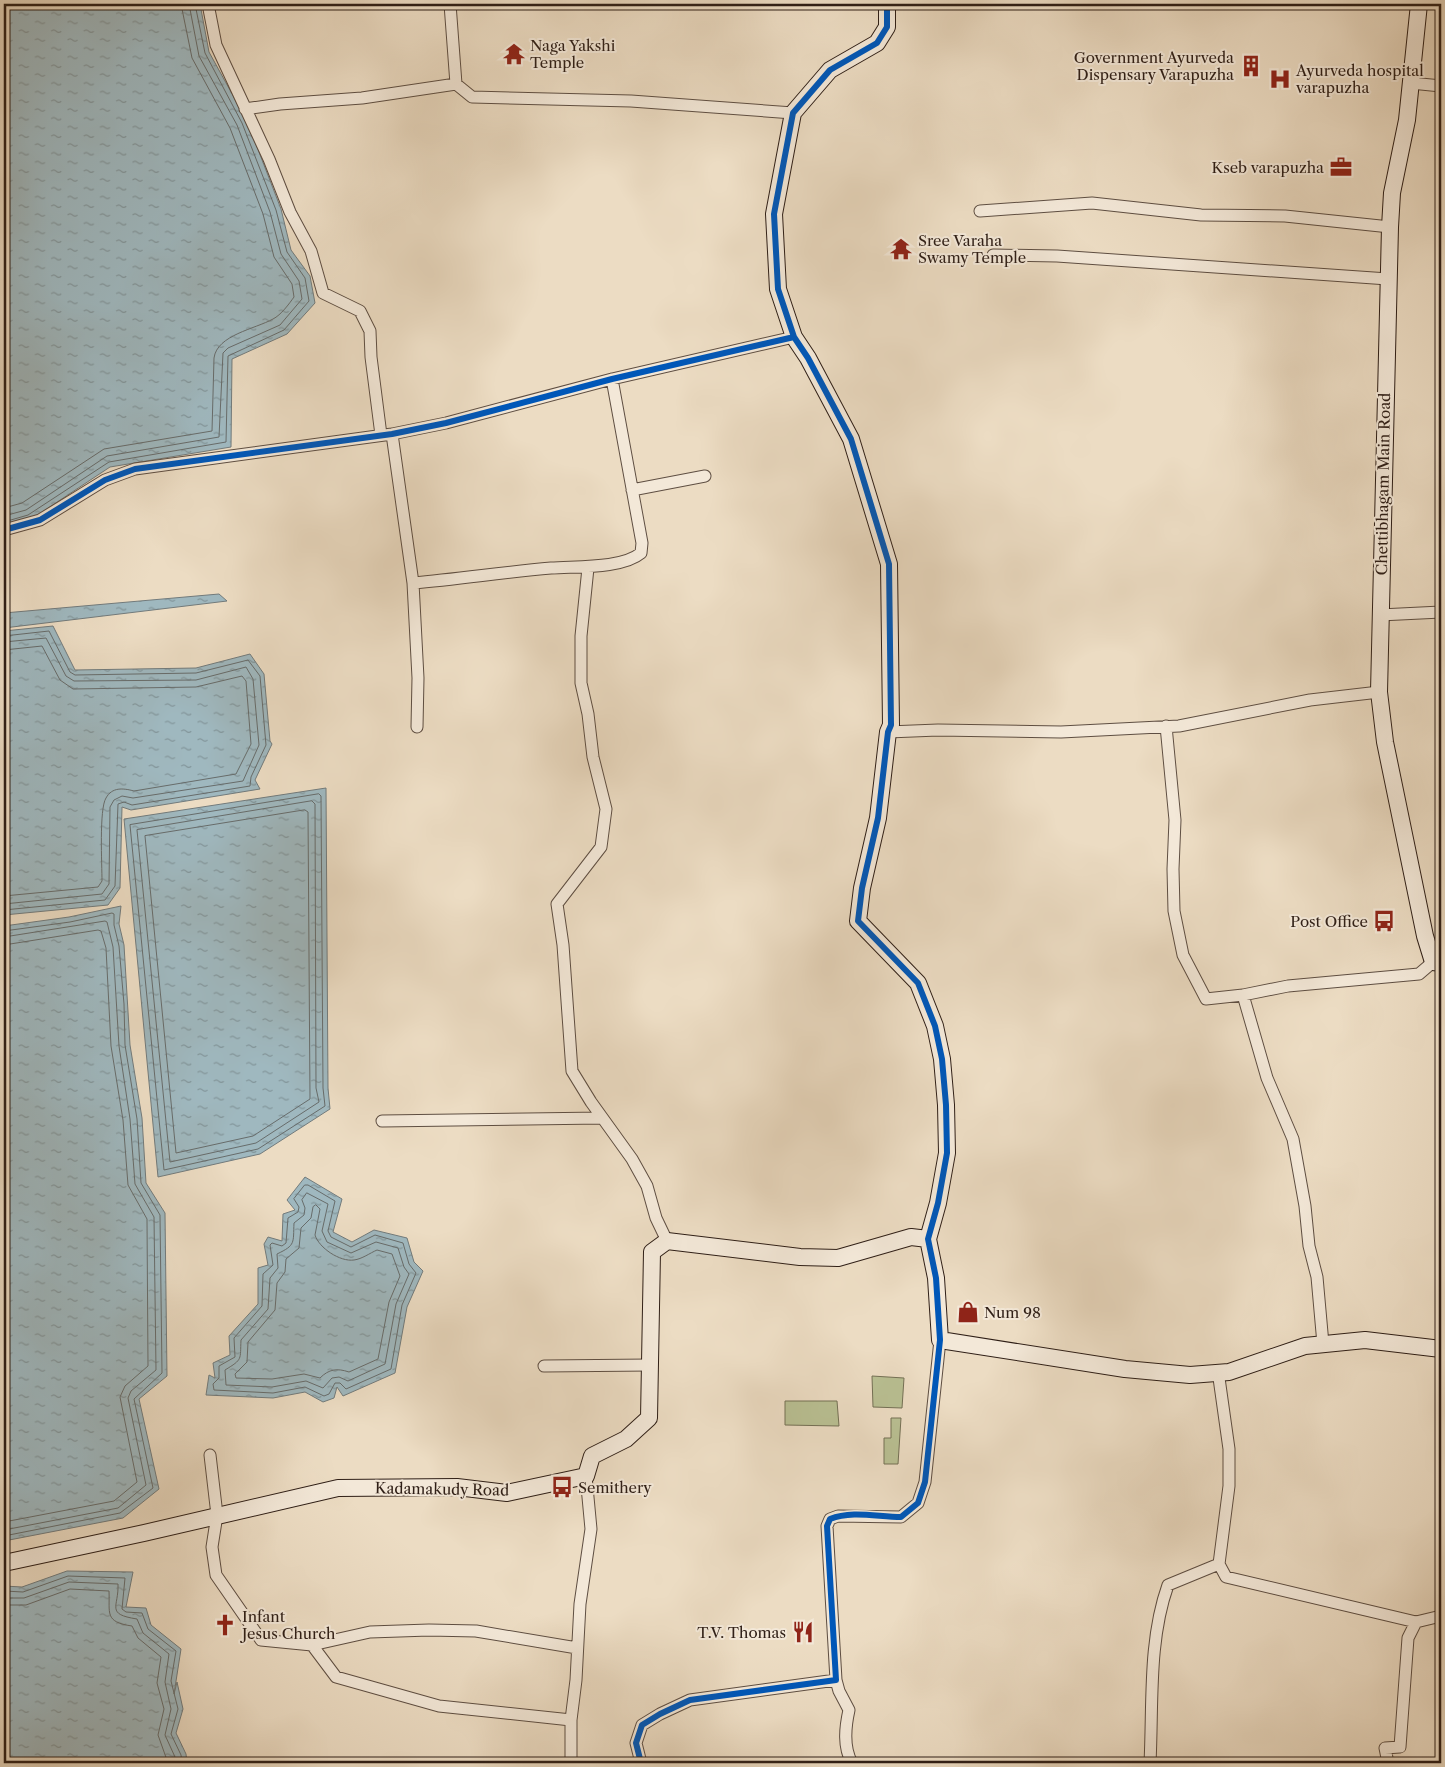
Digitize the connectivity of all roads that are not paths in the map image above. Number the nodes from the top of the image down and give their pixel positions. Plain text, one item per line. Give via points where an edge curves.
1 (208, 4) edge
2 (450, 4) edge
3 (887, 4) edge
4 (1419, 4) edge
5 (1411, 83) junction
6 (456, 84) junction
7 (1441, 86) edge
8 (245, 109) junction
9 (793, 112) junction
10 (980, 211) dead end
11 (1390, 228) junction
12 (993, 254) dead end
13 (1388, 279) junction
14 (794, 337) junction
15 (612, 379) junction
16 (386, 435) junction
17 (705, 476) dead end
18 (632, 490) junction
19 (4, 530) edge
20 (588, 568) junction
21 (413, 584) junction
22 (1441, 612) edge
23 (1380, 615) junction
24 (1379, 692) junction
25 (1166, 726) junction
26 (417, 727) dead end
27 (888, 732) junction
28 (1437, 962) edge
29 (1243, 994) junction
30 (602, 1118) junction
31 (382, 1121) dead end
32 (928, 1239) junction
33 (667, 1240) junction
34 (940, 1340) junction
35 (1323, 1344) junction
36 (1441, 1349) edge
37 (544, 1366) dead end
38 (650, 1366) junction
39 (1218, 1371) junction
40 (210, 1454) dead end
41 (586, 1476) junction
42 (217, 1515) junction
43 (4, 1563) edge
44 (1219, 1564) junction
45 (1441, 1616) edge
46 (1416, 1622) junction
47 (312, 1645) junction
48 (577, 1648) junction
49 (836, 1680) junction
50 (571, 1720) junction
51 (571, 1763) edge
52 (641, 1763) edge
53 (852, 1763) edge
54 (1150, 1763) edge
55 (1388, 1763) edge

1 - 8 street via 216,45
2 - 6 street
3 - 9 street via 887,27 877,43 830,70
4 - 5 street, Chettibhagam Main Road
5 - 7 street
5 - 11 street, Chettibhagam Main Road via 1392,193
6 - 8 street via 362,98
6 - 9 street via 472,97 631,101
8 - 16 street via 311,252 323,293 360,311 370,331 371,357
9 - 14 street via 774,214 778,289
10 - 11 street via 1092,203 1201,215 1285,216
11 - 13 street, Chettibhagam Main Road
12 - 13 street
13 - 23 street, Chettibhagam Main Road
14 - 15 street
14 - 27 street via 852,439 890,564 892,673 891,725
15 - 16 street via 446,423
15 - 18 street
16 - 19 street via 135,469 106,480 40,520
16 - 21 street
17 - 18 street
18 - 20 street via 642,543 640,553 634,558
20 - 21 street via 552,568
20 - 30 street via 581,683 592,757 606,809 601,847 557,904 572,1072
21 - 26 street
22 - 23 street
23 - 24 street, Chettibhagam Main Road
24 - 25 street via 1310,700
24 - 28 street, Chettibhagam Main Road via 1385,742 1424,936
25 - 27 street via 1061,732
25 - 29 street via 1175,820 1174,911 1183,955 1206,999
27 - 32 street via 878,818 858,921 918,982 935,1026 942,1059 947,1153
28 - 29 street via 1419,974 1288,986
29 - 35 street via 1267,1078 1292,1139 1317,1276
30 - 31 street
30 - 33 street via 632,1159
32 - 33 street via 911,1237 838,1258 800,1257
32 - 34 street via 936,1278
33 - 38 street via 652,1252
34 - 39 street via 1165,1374
34 - 49 street via 925,1482 918,1503 901,1516 838,1516 830,1519 827,1526
35 - 36 street via 1365,1340
35 - 39 street via 1305,1346 1228,1372
37 - 38 street
38 - 41 street via 649,1418 626,1439 592,1456
39 - 44 street via 1229,1450 1229,1486
40 - 42 street
41 - 42 street, Kadamakudy Road via 507,1493 457,1487 338,1488
41 - 48 street via 591,1529
42 - 43 street, Kadamakudy Road
42 - 47 street via 212,1547 216,1574 261,1640
44 - 46 street via 1226,1577
44 - 54 street via 1168,1585 1160,1608
45 - 46 street
46 - 55 street via 1408,1638 1400,1747 1384,1748
47 - 48 street via 370,1632 429,1630 476,1631
47 - 50 street via 336,1677 439,1706
48 - 50 street
49 - 52 street via 690,1700 642,1725 636,1744
49 - 53 street via 849,1710 845,1727 847,1754
50 - 51 street

